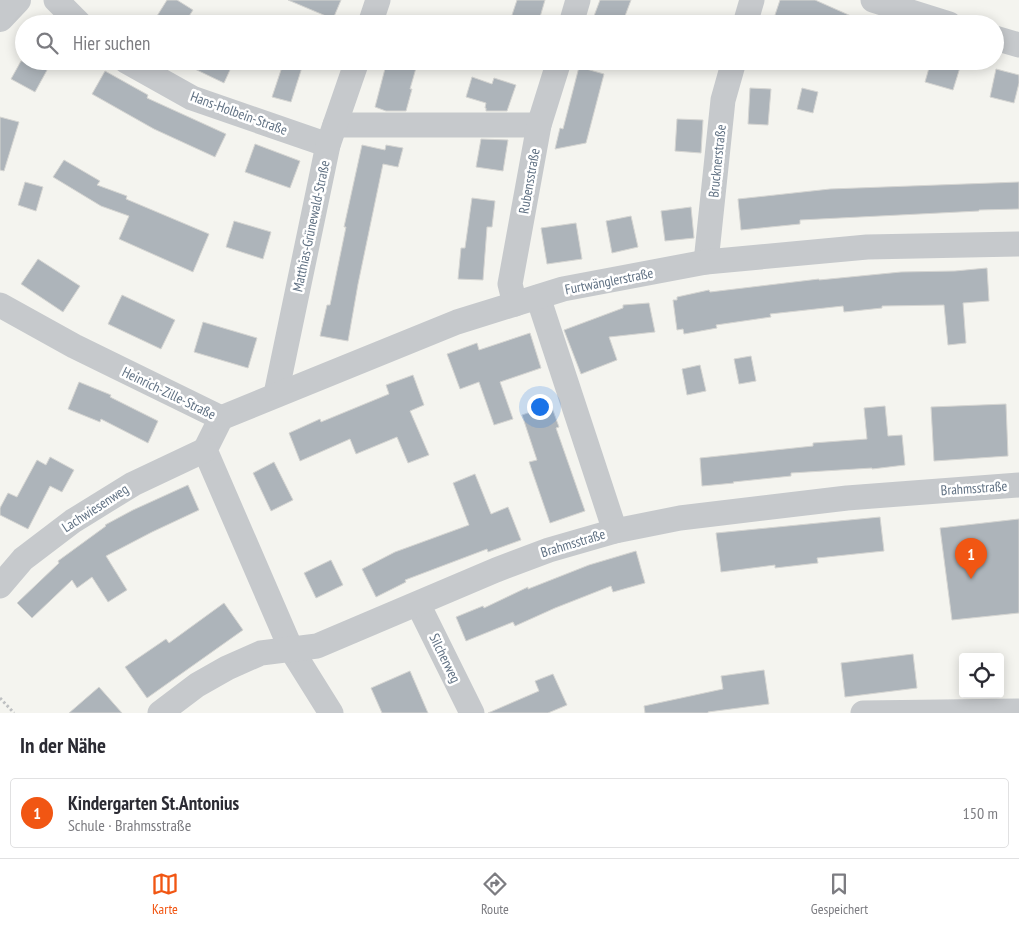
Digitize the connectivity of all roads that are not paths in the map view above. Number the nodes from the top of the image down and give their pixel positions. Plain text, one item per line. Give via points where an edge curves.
1 (17, 0) edge
2 (56, 0) edge
3 (378, 0) edge
4 (578, 0) edge
5 (752, 0) edge
6 (873, 0) edge
7 (71, 15) edge
8 (373, 15) edge
9 (574, 15) edge
10 (748, 15) edge
11 (920, 15) edge
12 (0, 18) edge
13 (1004, 41) edge
14 (1019, 45) edge
15 (142, 70) edge
16 (354, 70) edge
17 (556, 70) edge
18 (731, 70) edge
19 (539, 125) junction
20 (332, 135) junction
21 (1019, 244) edge
22 (706, 262) junction
23 (526, 300) junction
24 (0, 305) edge
25 (276, 394) junction
26 (221, 418) junction
27 (205, 450) junction
28 (1019, 485) edge
29 (615, 531) junction
30 (0, 586) edge
31 (418, 604) junction
32 (291, 649) junction
33 (1019, 711) edge
34 (160, 713) edge
35 (331, 713) edge
36 (472, 713) edge
37 (863, 713) edge

1 - 12 street
2 - 7 street
3 - 8 street
4 - 9 street
5 - 10 street
6 - 11 street
13 - 14 street
15 - 20 street, Hans-Holbein-Straße via 192,98
16 - 20 street, Matthias-Grünewald-Straße
17 - 19 street, Rubensstraße
18 - 22 street, Brucknerstraße via 723,100
19 - 20 street, Hans-Holbein-Straße
19 - 23 street, Rubensstraße via 510,284
20 - 25 street, Matthias-Grünewald-Straße
21 - 22 street, Furtwänglerstraße via 868,247
22 - 23 street, Furtwänglerstraße via 563,289
23 - 25 street, Furtwänglerstraße via 457,322
23 - 29 street, Rubensstraße
24 - 26 street, Heinrich-Zille-Straße via 74,346
25 - 26 street, Furtwänglerstraße
26 - 27 street, Heinrich-Zille-Straße
27 - 30 street, Lachwiesenweg via 133,484 73,521 23,559
27 - 32 street
28 - 29 street, Brahmsstraße via 847,498 680,518
29 - 31 street, Brahmsstraße via 549,550
31 - 32 street, Brahmsstraße via 317,646
31 - 36 street, Silcherweg
32 - 34 street, Brahmsstraße via 261,653 227,668
32 - 35 street
33 - 37 street

